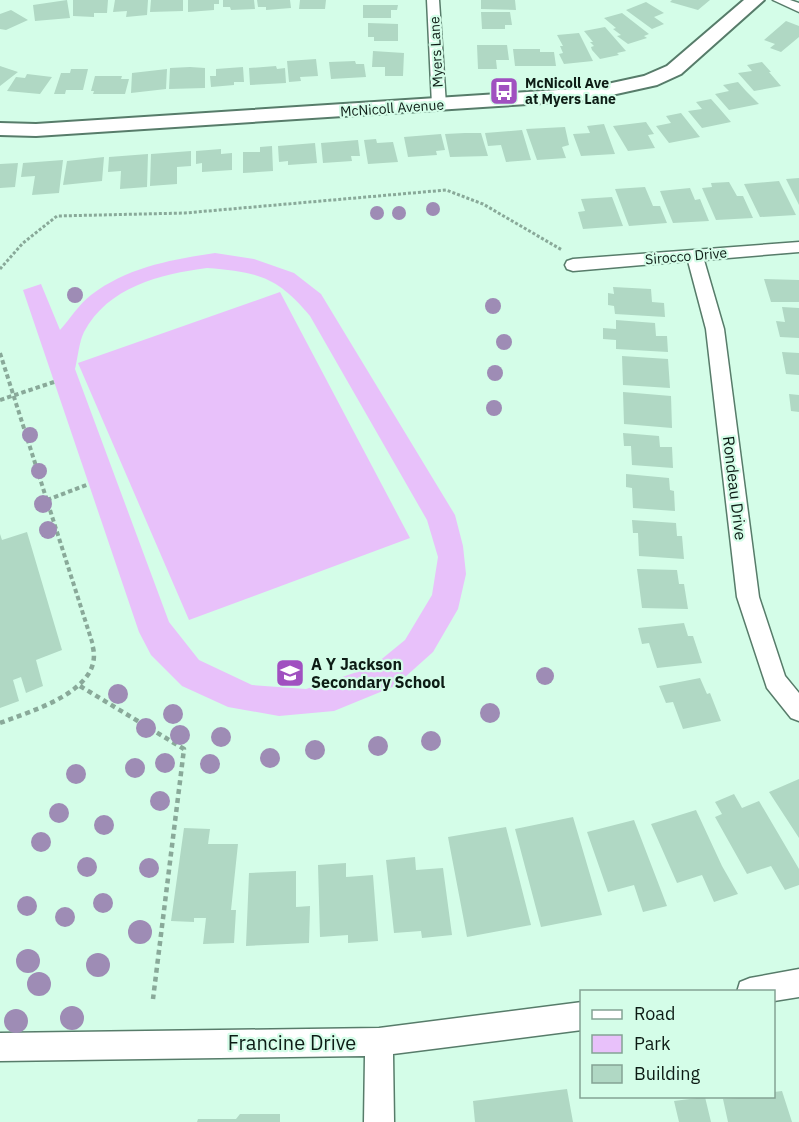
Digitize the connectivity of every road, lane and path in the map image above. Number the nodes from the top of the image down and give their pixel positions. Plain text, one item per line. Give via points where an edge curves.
1 (433, 0) edge
2 (755, 0) edge
3 (779, 0) edge
4 (799, 8) edge
5 (439, 105) junction
6 (0, 129) edge
7 (799, 247) edge
8 (563, 250) dead end
9 (695, 256) junction
10 (573, 265) dead end
11 (0, 269) edge
12 (0, 353) edge
13 (2, 366) edge
14 (54, 382) dead end
15 (14, 395) junction
16 (0, 400) edge
17 (89, 484) dead end
18 (46, 500) junction
19 (80, 686) junction
20 (799, 710) edge
21 (0, 723) edge
22 (799, 983) edge
23 (761, 990) edge
24 (153, 999) dead end
25 (580, 1016) edge
26 (380, 1042) junction
27 (0, 1047) edge
28 (379, 1122) edge

1 - 5 street, Myers Lane
2 - 5 street, McNicoll Avenue via 675,70 650,81 589,94
3 - 4 street
5 - 6 street, McNicoll Avenue
7 - 9 street, Sirocco Drive
8 - 11 path via 483,204 446,190 185,213 57,216 23,243
9 - 10 street, Sirocco Drive
9 - 20 street, Rondeau Drive via 715,329 748,597 775,681
12 - 13 path
13 - 15 path
14 - 15 path
15 - 16 path
15 - 18 path
17 - 18 path
18 - 19 path via 94,649 90,670
19 - 21 path via 36,710
19 - 24 path via 184,749
22 - 23 street
25 - 26 street, Francine Drive
26 - 27 street, Francine Drive
26 - 28 street

